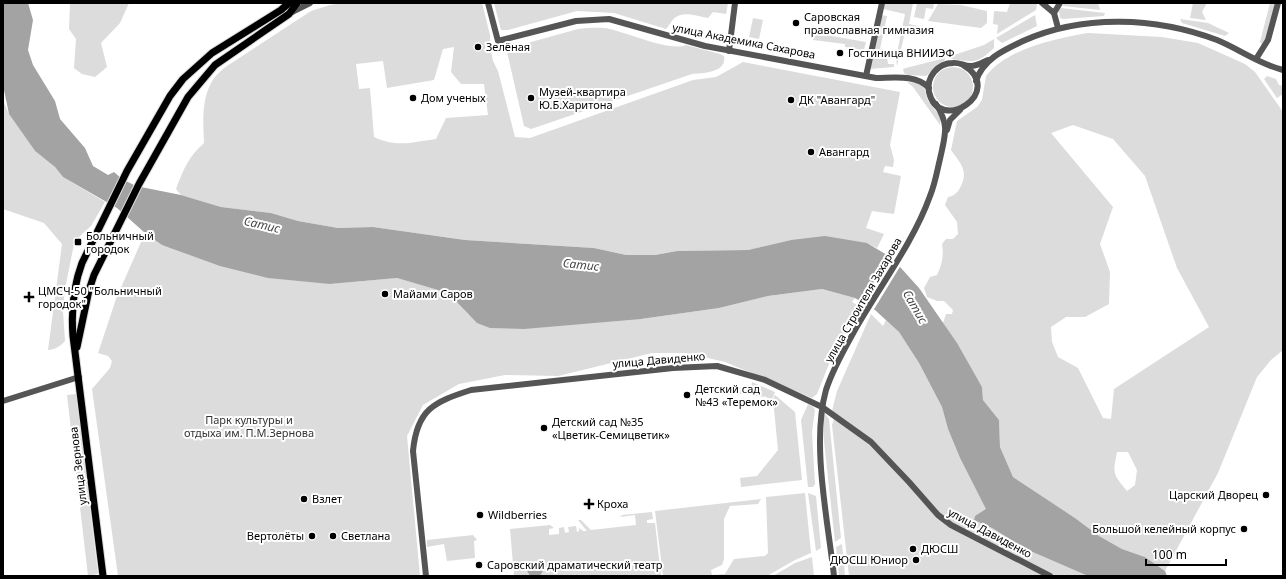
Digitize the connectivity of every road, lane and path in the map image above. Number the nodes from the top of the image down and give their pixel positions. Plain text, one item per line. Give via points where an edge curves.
1 (297, 3) edge
2 (310, 3) edge
3 (488, 3) edge
4 (735, 3) edge
5 (882, 3) edge
6 (1042, 3) edge
7 (1060, 3) edge
8 (1278, 3) edge
9 (290, 4) edge
10 (1054, 13) junction
11 (289, 14) junction
12 (1058, 28) junction
13 (729, 51) junction
14 (1256, 59) junction
15 (990, 60) junction
16 (963, 64) junction
17 (1283, 70) edge
18 (933, 73) junction
19 (866, 76) junction
20 (918, 80) junction
21 (976, 81) junction
22 (929, 88) junction
23 (936, 104) junction
24 (962, 109) junction
25 (945, 133) junction
26 (76, 278) junction
27 (89, 290) junction
28 (76, 353) junction
29 (79, 377) junction
30 (3, 401) edge
31 (822, 407) junction
32 (103, 576) edge
33 (426, 576) edge
34 (834, 576) edge
35 (1050, 576) edge

1 - 11 main road, улица Зернова
2 - 11 street
3 - 13 street, улица Академика Сахарова via 498,41 576,21 609,19
4 - 13 street
5 - 19 street
6 - 10 street
7 - 10 street
8 - 14 street via 1268,40
9 - 26 main road, улица Зернова via 212,53 170,96 125,177
10 - 12 street
11 - 27 main road, улица Зернова via 215,65 195,87 140,184
12 - 14 street via 1109,22 1175,28 1218,40
12 - 15 street via 1042,32
13 - 19 street, улица Академика Сахарова
14 - 17 street
15 - 16 street via 973,66
15 - 21 street via 979,71
16 - 18 street via 946,63
16 - 21 street via 971,71
18 - 20 street
18 - 22 street
19 - 20 street, улица Академика Сахарова
20 - 22 street
21 - 24 street via 975,95
22 - 23 street
23 - 24 street via 948,110
23 - 25 street, улица Строителя Захарова via 942,111
24 - 25 street, улица Строителя Захарова via 954,114
25 - 31 street, улица Строителя Захарова via 931,195 916,228 864,314 833,372
26 - 27 main road via 78,289 82,292
26 - 28 main road, улица Зернова via 72,307
27 - 28 main road, улица Зернова
28 - 29 main road, улица Зернова
29 - 30 street
29 - 32 main road, улица Зернова
31 - 33 street, улица Давиденко via 765,380 717,366 673,368 464,392 444,399 424,414 415,432 413,451
31 - 34 street, улица Строителя Захарова via 820,432 823,488
31 - 35 street, улица Давиденко via 871,442 938,515 951,525

